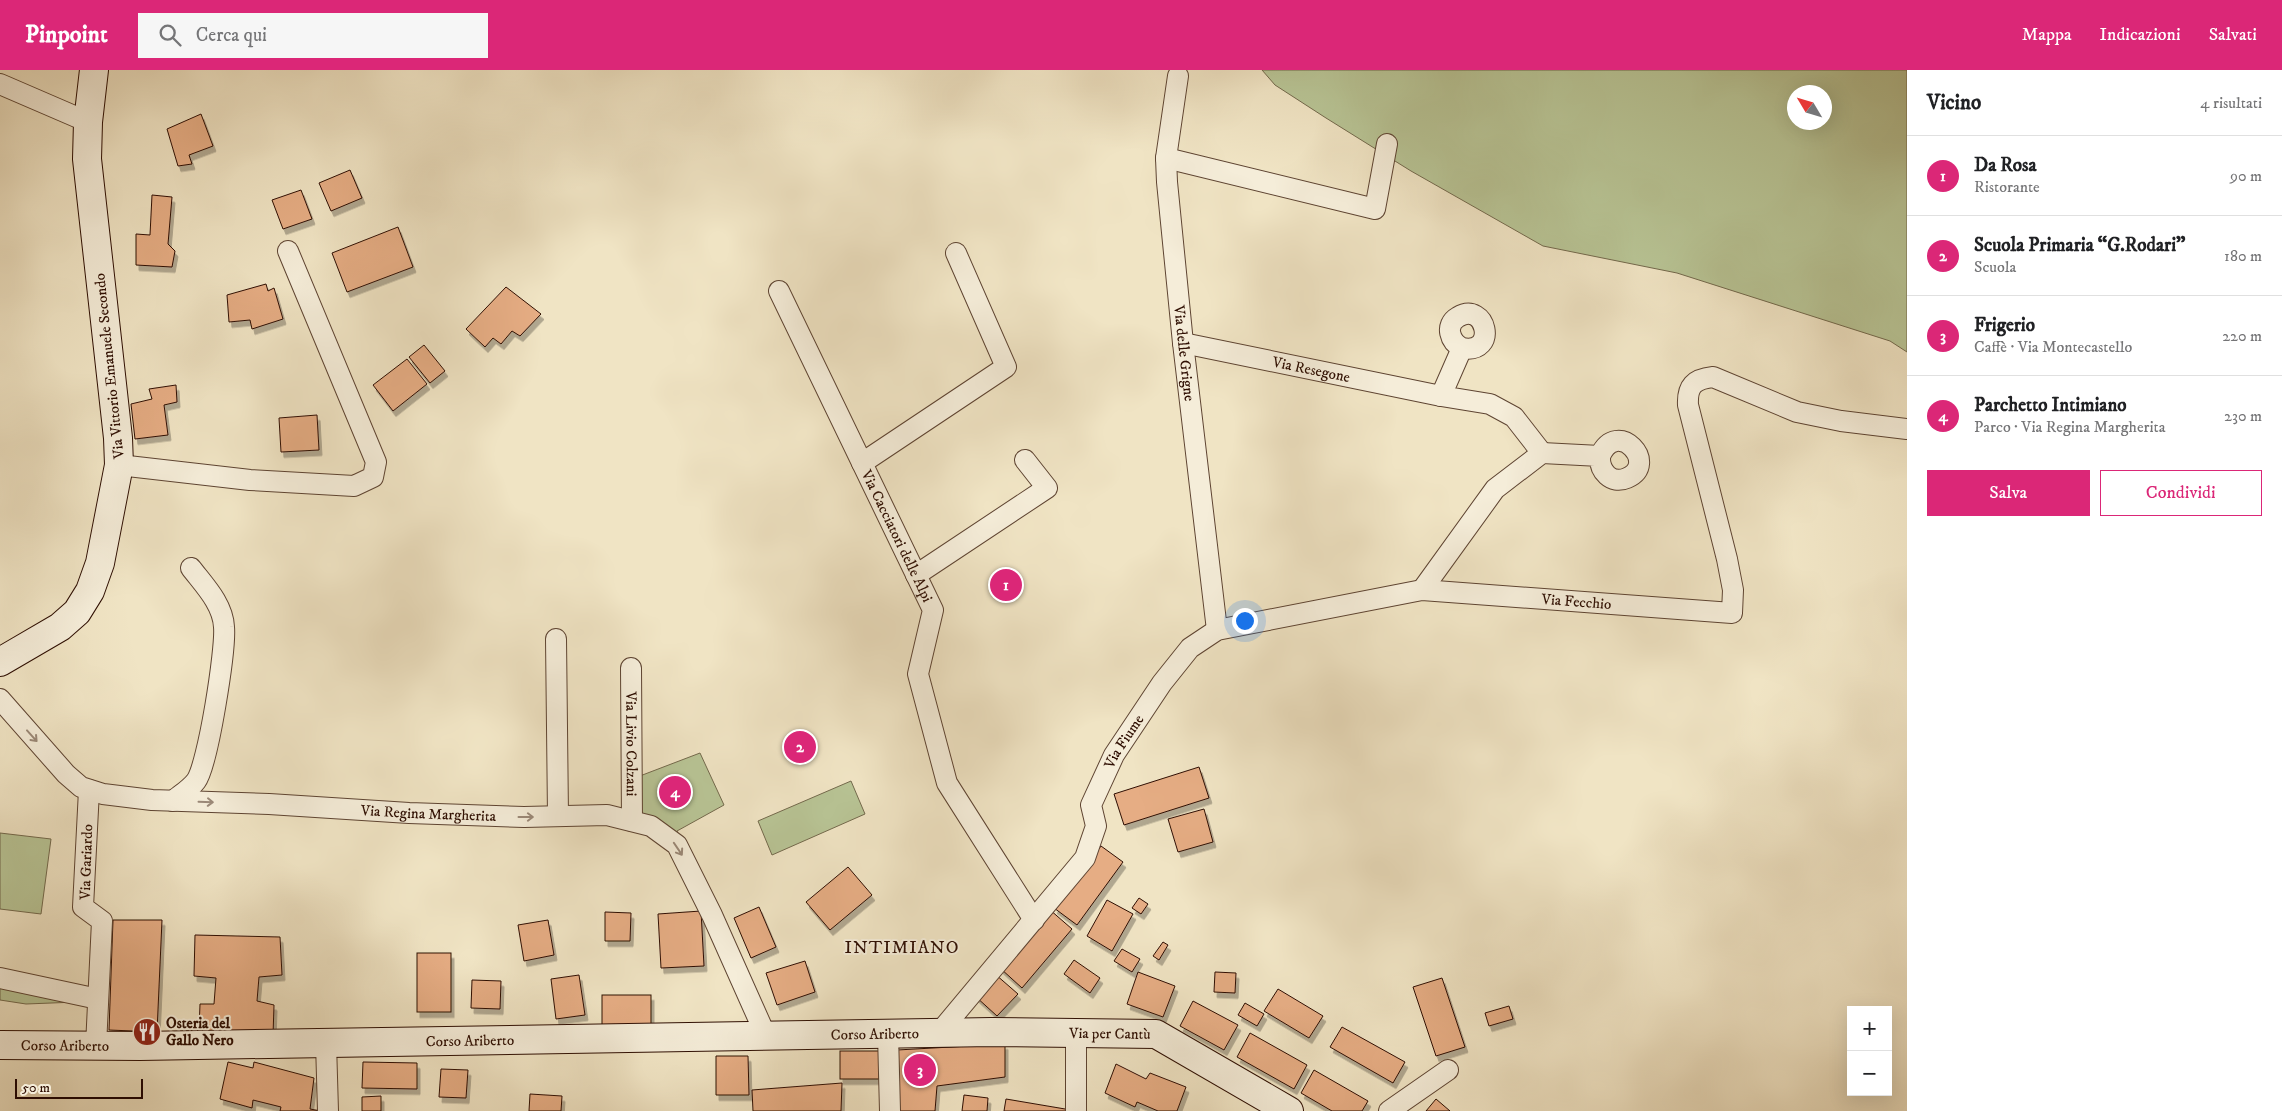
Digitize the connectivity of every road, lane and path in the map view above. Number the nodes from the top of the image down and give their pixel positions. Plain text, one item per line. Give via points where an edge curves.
1 (94, 70) edge
2 (1178, 76) dead end
3 (0, 84) edge
4 (88, 122) junction
5 (1387, 144) dead end
6 (1166, 158) junction
7 (288, 251) dead end
8 (956, 253) dead end
9 (779, 291) dead end
10 (1183, 343) junction
11 (1462, 348) dead end
12 (1441, 396) junction
13 (1907, 429) edge
14 (1542, 454) junction
15 (1600, 456) dead end
16 (1025, 460) dead end
17 (862, 463) junction
18 (119, 465) junction
19 (191, 568) dead end
20 (916, 575) junction
21 (1422, 590) junction
22 (1217, 630) junction
23 (43, 638) junction
24 (556, 639) dead end
25 (0, 654) edge
26 (0, 662) edge
27 (631, 668) dead end
28 (0, 700) edge
29 (89, 790) junction
30 (173, 801) junction
31 (558, 816) junction
32 (632, 821) junction
33 (1034, 920) junction
34 (0, 978) edge
35 (98, 999) junction
36 (939, 1033) junction
37 (1076, 1033) junction
38 (888, 1034) junction
39 (766, 1036) junction
40 (326, 1043) junction
41 (0, 1045) edge
42 (96, 1046) junction
43 (1448, 1070) dead end
44 (328, 1111) edge
45 (890, 1111) edge
46 (1076, 1111) edge
47 (1289, 1111) edge
48 (1389, 1111) edge

1 - 4 street, Via Vittorio Emanuele Secondo
2 - 6 street, Via delle Grigne
3 - 4 street
4 - 18 street, Via Vittorio Emanuele Secondo via 87,158
5 - 6 street via 1375,210
6 - 10 street, Via delle Grigne
7 - 18 street via 376,462 373,477 354,486 250,480
8 - 17 street via 1006,366
9 - 17 street, Via Cacciatori delle Alpi
10 - 12 street, Via Resegone
10 - 22 street, Via delle Grigne
11 - 12 street
12 - 14 street, Via Resegone via 1490,404 1514,417
13 - 21 street, Via Fecchio via 1797,412 1712,377 1693,385 1688,393 1688,405 1727,559 1733,590 1732,613
14 - 15 street
14 - 21 street via 1495,489
16 - 20 street via 1047,488
17 - 20 street, Via Cacciatori delle Alpi
18 - 23 street, Via Vittorio Emanuele Secondo via 100,563 90,592 77,612
19 - 30 street via 218,605 224,627 217,698 204,766 196,781
20 - 33 street, Via Cacciatori delle Alpi via 934,610 918,674 947,783
21 - 22 street, Via Fiume
22 - 33 street, Via Fiume via 1190,648 1114,754 1092,805 1096,826 1085,858
23 - 25 street, Via Vittorio Emanuele Secondo
23 - 26 street, Via Vittorio Emanuele Secondo
24 - 31 street
27 - 32 street, Via Livio Colzani
28 -> 29 street, Via Regina Margherita via 66,774 80,787
29 - 30 street, Via Regina Margherita
29 - 35 street, Via Gariardo via 83,907 102,921
30 -> 31 street, Via Regina Margherita via 428,814
31 - 32 street, Via Regina Margherita via 607,815
32 -> 39 street, Via Regina Margherita via 651,826 677,845
33 - 36 street, Via Fiume
34 - 35 street
35 - 42 street, Via Gariardo
36 - 37 street, Via per Cantù
36 - 38 street, Corso Ariberto
37 - 46 street
37 - 47 street, Via per Cantù via 1156,1034
38 - 39 street, Corso Ariberto
38 - 45 street
39 - 40 street, Corso Ariberto
40 - 42 street, Corso Ariberto
40 - 44 street
41 - 42 street, Corso Ariberto
43 - 48 street

